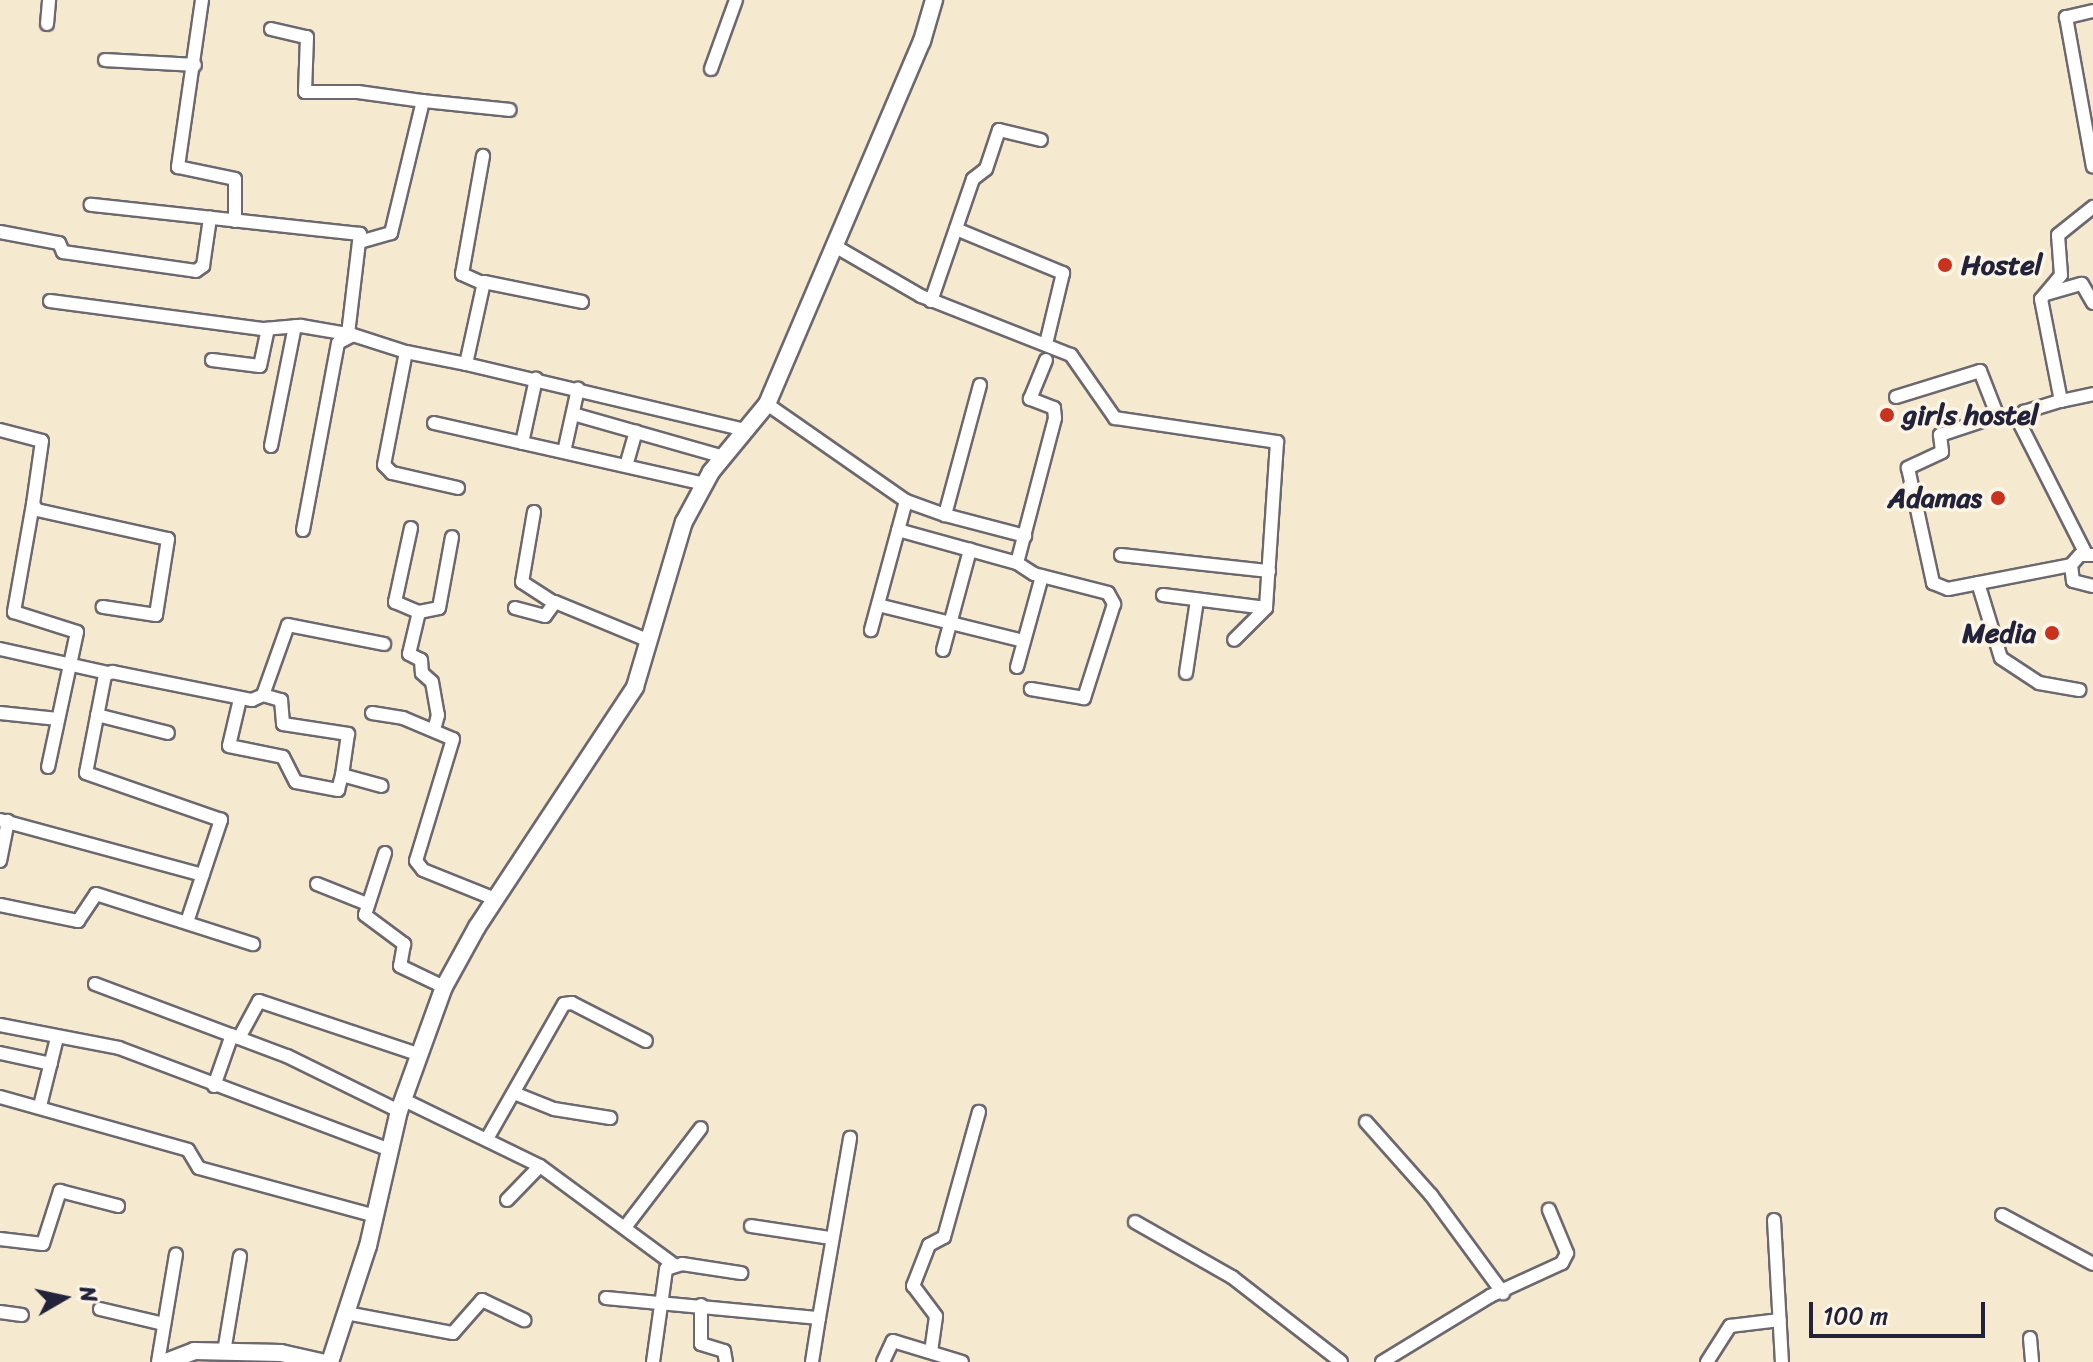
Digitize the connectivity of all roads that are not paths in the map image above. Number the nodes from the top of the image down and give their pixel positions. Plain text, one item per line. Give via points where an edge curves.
1 (49, 0) edge
2 (202, 0) edge
3 (736, 0) edge
4 (934, 0) edge
5 (2093, 11) edge
6 (47, 24) dead end
7 (271, 29) dead end
8 (105, 60) dead end
9 (195, 65) junction
10 (711, 69) dead end
11 (423, 101) junction
12 (510, 110) dead end
13 (1041, 140) dead end
14 (483, 156) dead end
15 (2093, 167) edge
16 (91, 205) dead end
17 (2093, 207) edge
18 (210, 218) junction
19 (235, 221) junction
20 (956, 229) junction
21 (0, 232) edge
22 (363, 241) junction
23 (833, 245) junction
24 (482, 283) junction
25 (2043, 295) junction
26 (50, 301) dead end
27 (931, 301) junction
28 (582, 302) dead end
29 (2093, 303) edge
30 (295, 326) junction
31 (268, 329) junction
32 (348, 334) junction
33 (1046, 344) junction
34 (406, 352) junction
35 (212, 360) dead end
36 (1046, 360) dead end
37 (466, 364) junction
38 (536, 379) junction
39 (980, 385) dead end
40 (578, 389) junction
41 (2093, 394) edge
42 (1896, 397) dead end
43 (2061, 401) junction
44 (767, 404) junction
45 (655, 407) junction
46 (573, 414) junction
47 (1998, 417) junction
48 (2021, 417) junction
49 (434, 423) dead end
50 (0, 430) edge
51 (746, 430) junction
52 (642, 432) junction
53 (522, 443) junction
54 (271, 446) dead end
55 (564, 452) junction
56 (724, 457) junction
57 (626, 466) junction
58 (704, 484) junction
59 (458, 488) dead end
60 (906, 501) junction
61 (33, 504) junction
62 (534, 512) dead end
63 (945, 515) junction
64 (411, 528) dead end
65 (303, 530) dead end
66 (898, 530) junction
67 (1025, 536) junction
68 (452, 537) dead end
69 (970, 550) junction
70 (2090, 554) edge
71 (1121, 555) dead end
72 (1017, 563) junction
73 (2071, 565) junction
74 (1269, 571) junction
75 (1042, 576) junction
76 (1978, 583) junction
77 (2093, 586) edge
78 (1163, 595) dead end
79 (1197, 600) junction
80 (553, 602) junction
81 (878, 605) junction
82 (103, 607) dead end
83 (515, 608) dead end
84 (1266, 608) junction
85 (419, 612) junction
86 (951, 623) junction
87 (871, 630) dead end
88 (647, 640) junction
89 (1234, 640) dead end
90 (1024, 641) junction
91 (384, 644) dead end
92 (0, 649) edge
93 (943, 650) dead end
94 (71, 664) junction
95 (1017, 667) dead end
96 (108, 673) junction
97 (1186, 673) dead end
98 (1031, 689) dead end
99 (2079, 690) dead end
100 (263, 695) junction
101 (240, 699) junction
102 (0, 713) edge
103 (372, 713) dead end
104 (97, 715) junction
105 (58, 719) junction
106 (434, 730) junction
107 (168, 733) dead end
108 (48, 767) dead end
109 (342, 775) junction
110 (382, 786) dead end
111 (4, 820) edge
112 (385, 853) dead end
113 (0, 861) edge
114 (203, 875) junction
115 (317, 884) dead end
116 (495, 899) junction
117 (367, 904) junction
118 (0, 905) edge
119 (187, 922) junction
120 (253, 944) dead end
121 (95, 984) dead end
122 (444, 987) junction
123 (0, 1025) edge
124 (236, 1036) junction
125 (57, 1038) junction
126 (646, 1041) dead end
127 (0, 1053) edge
128 (417, 1054) junction
129 (51, 1064) junction
130 (214, 1086) junction
131 (514, 1093) junction
132 (1, 1102) edge
133 (401, 1105) junction
134 (40, 1106) junction
135 (979, 1112) dead end
136 (610, 1118) dead end
137 (1366, 1122) dead end
138 (701, 1128) dead end
139 (488, 1137) junction
140 (850, 1138) dead end
141 (390, 1150) junction
142 (540, 1166) junction
143 (507, 1200) dead end
144 (118, 1206) dead end
145 (1549, 1210) dead end
146 (2002, 1215) dead end
147 (376, 1216) junction
148 (1774, 1220) dead end
149 (1135, 1222) dead end
150 (626, 1226) junction
151 (751, 1226) dead end
152 (830, 1238) junction
153 (0, 1239) edge
154 (176, 1254) dead end
155 (240, 1256) dead end
156 (673, 1264) junction
157 (2093, 1264) edge
158 (741, 1273) dead end
159 (1503, 1293) junction
160 (606, 1298) dead end
161 (661, 1302) junction
162 (701, 1305) junction
163 (100, 1309) dead end
164 (0, 1312) edge
165 (346, 1313) junction
166 (22, 1315) dead end
167 (819, 1318) junction
168 (524, 1320) dead end
169 (1780, 1320) junction
170 (164, 1324) junction
171 (2030, 1338) dead end
172 (224, 1352) junction
173 (931, 1352) junction
174 (158, 1362) edge
175 (166, 1362) edge
176 (321, 1362) edge
177 (330, 1362) edge
178 (653, 1362) edge
179 (726, 1362) edge
180 (812, 1362) edge
181 (883, 1362) edge
182 (962, 1362) edge
183 (1341, 1362) edge
184 (1382, 1362) edge
185 (1707, 1362) edge
186 (1782, 1362) edge
187 (2032, 1362) edge

1 - 6 street
2 - 9 street
3 - 10 street
4 - 23 street via 922,41
5 - 15 street via 2066,17
7 - 11 street via 307,37 305,92 358,92
8 - 9 street
9 - 19 street via 178,167 235,179
11 - 12 street
11 - 22 street via 391,233
13 - 20 street via 999,130 986,169 973,179
14 - 24 street via 462,274
16 - 18 street
17 - 25 street via 2058,235 2061,275
18 - 19 street
18 - 21 street via 203,266 196,271 63,252 59,243
19 - 22 street via 357,232
20 - 27 street
20 - 33 street via 1065,276
22 - 32 street
23 - 27 street
23 - 44 street
24 - 28 street
24 - 37 street
25 - 29 street via 2082,284
25 - 43 street
26 - 31 street
27 - 33 street
30 - 31 street
30 - 32 street
30 - 54 street
31 - 35 street via 260,366
32 - 34 street
32 - 65 street via 334,355
33 - 74 street via 1077,361 1115,418 1277,442
34 - 37 street
34 - 59 street via 384,465 392,473
36 - 67 street via 1030,399 1054,408 1055,418
37 - 38 street
38 - 40 street
38 - 53 street
39 - 63 street
40 - 45 street
40 - 46 street
41 - 43 street
42 - 47 street via 1980,371
43 - 48 street
44 - 51 street
44 - 60 street
45 - 51 street
45 - 52 street
46 - 52 street
46 - 55 street
47 - 48 street
47 - 76 street via 1940,435 1943,451 1907,472 1933,583 1948,589
48 - 70 street via 2021,431
49 - 53 street
50 - 61 street via 44,444
51 - 56 street
52 - 56 street
52 - 57 street
53 - 55 street
55 - 57 street
56 - 58 street
57 - 58 street
58 - 88 street via 676,543
60 - 63 street
60 - 66 street
61 - 82 street via 37,510 168,539 156,615
61 - 94 street via 13,608 17,614 76,628
62 - 80 street via 522,582
63 - 67 street
64 - 85 street via 395,602
66 - 69 street
66 - 81 street
67 - 72 street
68 - 85 street via 439,608
69 - 72 street
69 - 86 street
70 - 73 street
71 - 74 street
72 - 75 street
73 - 76 street
73 - 77 street via 2073,581
74 - 84 street
75 - 90 street
75 - 98 street via 1108,593 1114,604 1087,694 1079,700
76 - 99 street via 2001,658 2033,680
78 - 79 street
79 - 84 street
79 - 97 street
80 - 83 street via 545,616
80 - 88 street
81 - 86 street
81 - 87 street
84 - 89 street
85 - 106 street via 409,654 421,660 422,673 432,682 438,715
86 - 90 street
86 - 93 street
88 - 116 street via 635,687
90 - 95 street
91 - 100 street via 288,625
92 - 94 street
94 - 96 street
94 - 105 street
96 - 101 street
96 - 104 street
100 - 101 street
100 - 109 street via 281,700 283,724 348,734
101 - 109 street via 229,746 283,757 296,782 338,790
102 - 105 street
103 - 106 street
104 - 107 street
104 - 114 street via 89,776 220,817
105 - 108 street
106 - 116 street via 451,737 455,749 416,861 423,870
109 - 110 street
111 - 113 street
111 - 114 street
112 - 117 street
114 - 119 street
115 - 117 street
116 - 122 street
117 - 122 street via 367,919 405,946 400,966
118 - 119 street via 78,921 96,894
119 - 120 street
121 - 124 street
122 - 128 street
123 - 125 street
124 - 128 street via 259,1001
124 - 130 street
124 - 133 street
125 - 129 street
125 - 130 street via 119,1048
126 - 131 street via 572,1003 564,1004
127 - 129 street
128 - 133 street
129 - 134 street
130 - 141 street
131 - 136 street via 554,1109
131 - 139 street
132 - 134 street
133 - 139 street
133 - 141 street
134 - 147 street via 188,1150 199,1168
135 - 173 street via 944,1237 929,1245 913,1286 936,1316
137 - 159 street via 1431,1195
138 - 150 street
139 - 142 street
140 - 152 street
141 - 147 street
142 - 143 street
142 - 150 street
144 - 153 street via 60,1191 43,1244
145 - 159 street via 1566,1258
146 - 157 street
147 - 165 street
148 - 169 street
149 - 183 street via 1232,1277
150 - 156 street
151 - 152 street
152 - 167 street
154 - 170 street
155 - 172 street
156 - 158 street
156 - 161 street via 666,1269
159 - 184 street via 1426,1332
160 - 161 street
161 - 162 street
161 - 178 street
162 - 167 street
162 - 179 street via 701,1344 724,1351
163 - 170 street
164 - 166 street
165 - 168 street via 453,1333 482,1300
165 - 177 street
167 - 180 street
169 - 185 street via 1730,1326
169 - 186 street
170 - 174 street
171 - 187 street
172 - 175 street via 180,1353
172 - 176 street via 281,1353
173 - 181 street via 890,1341
173 - 182 street

